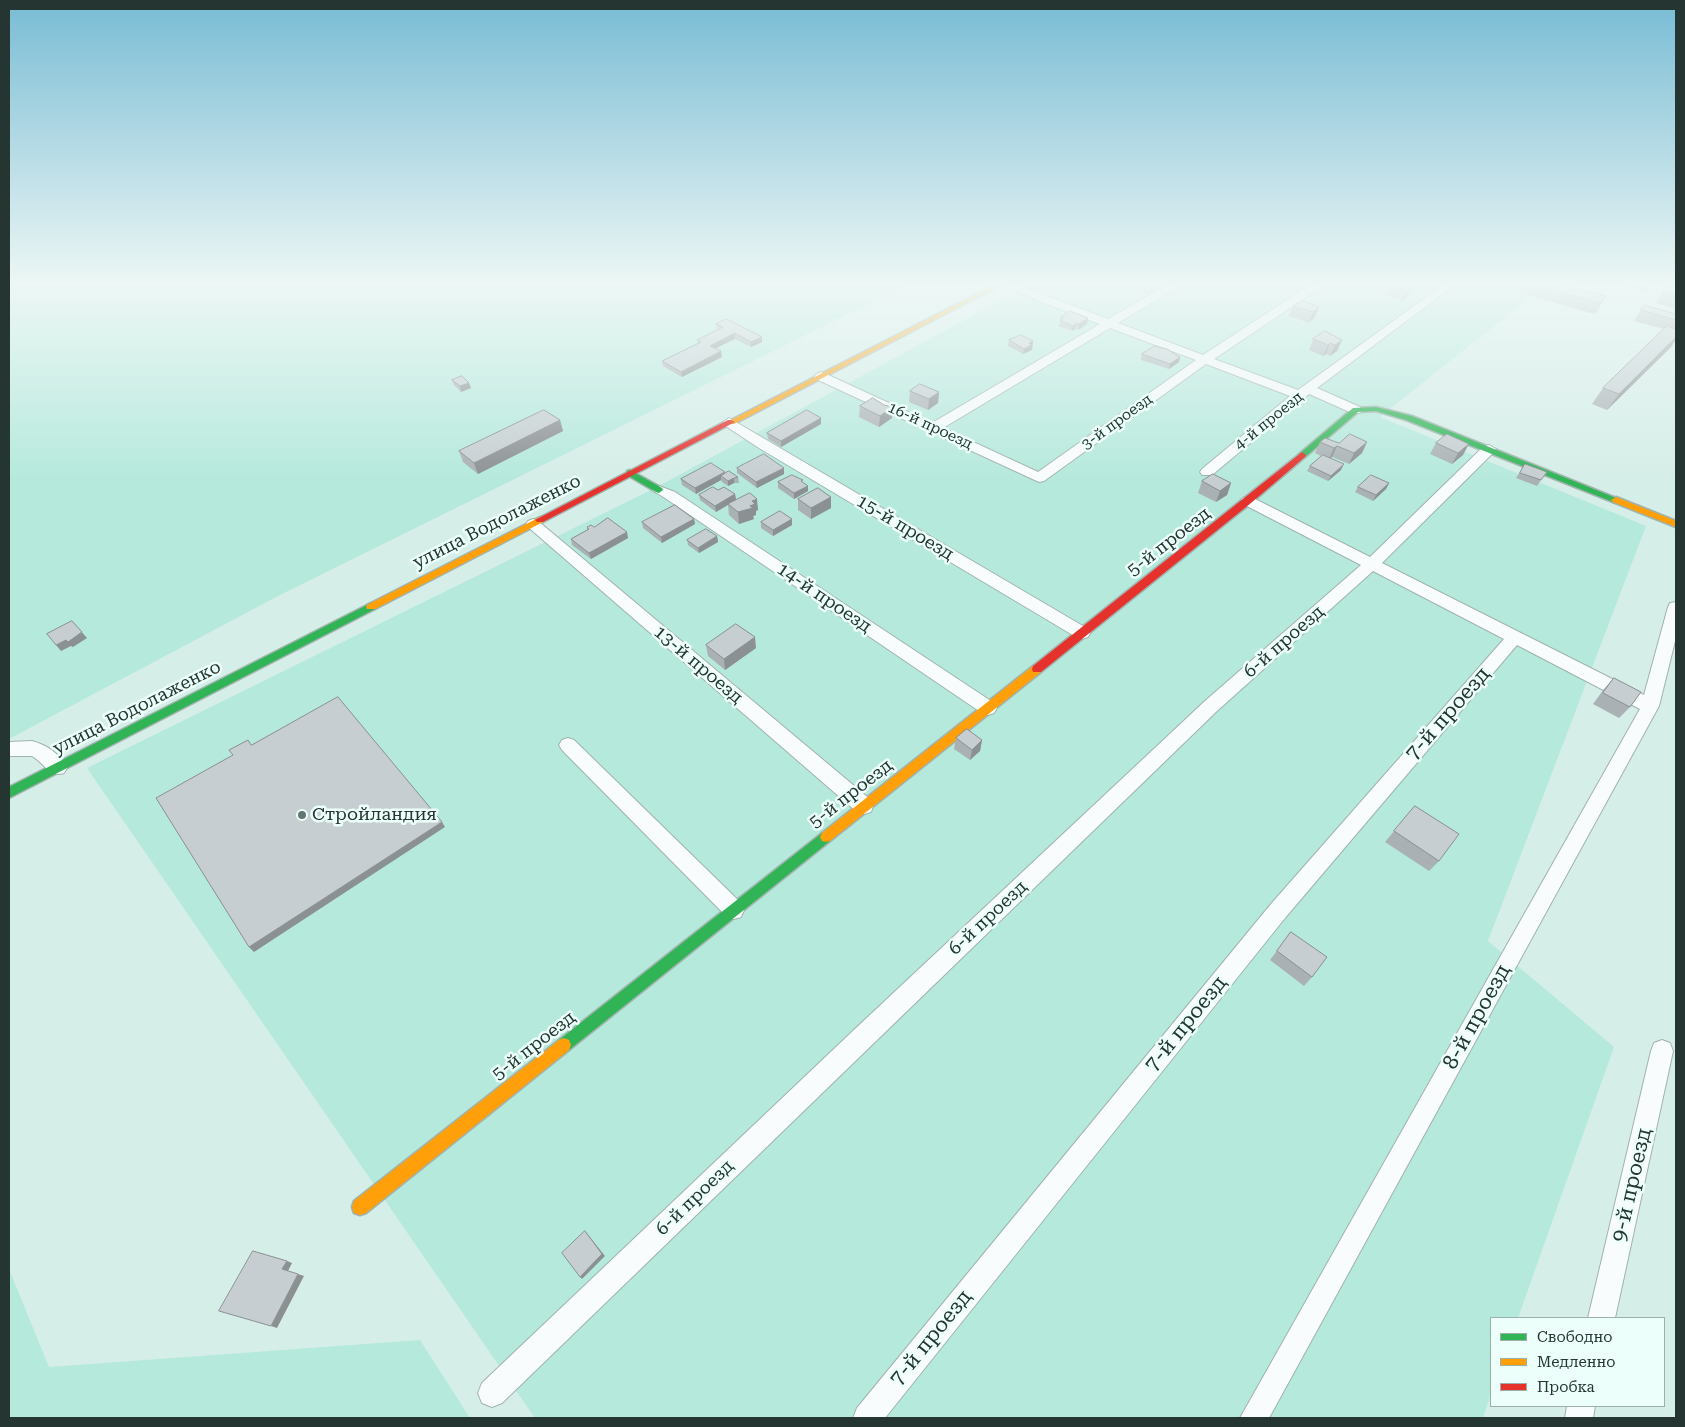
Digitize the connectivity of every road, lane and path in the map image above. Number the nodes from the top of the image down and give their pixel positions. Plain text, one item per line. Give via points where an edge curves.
1 (871, 350) edge
2 (1064, 350) edge
3 (1176, 350) edge
4 (1219, 350) edge
5 (1361, 350) edge
6 (1204, 360) junction
7 (820, 376) junction
8 (1304, 392) junction
9 (1360, 409) junction
10 (729, 422) junction
11 (934, 428) junction
12 (1489, 450) junction
13 (1207, 472) dead end
14 (630, 473) junction
15 (1039, 478) joint
16 (659, 490) joint
17 (1248, 501) junction
18 (533, 524) junction
19 (1676, 524) edge
20 (1372, 564) junction
21 (1676, 607) edge
22 (1082, 633) junction
23 (1515, 637) junction
24 (1650, 706) junction
25 (988, 708) junction
26 (568, 745) dead end
27 (9, 750) edge
28 (58, 768) junction
29 (9, 793) edge
30 (864, 806) junction
31 (734, 910) junction
32 (1662, 1051) dead end
33 (360, 1207) dead end
34 (1601, 1317) edge
35 (492, 1393) dead end
36 (867, 1418) edge
37 (1254, 1418) edge

1 - 7 street, улица Водолаженко
2 - 11 street
3 - 6 street
4 - 6 street, 3-й проезд
5 - 8 street, 4-й проезд
6 - 8 street
6 - 15 street, 3-й проезд
7 - 10 street, улица Водолаженко
7 - 11 street, 16-й проезд
8 - 9 street
8 - 13 street, 4-й проезд
9 - 12 street via 1409,418
9 - 17 street, 5-й проезд
10 - 14 street, улица Водолаженко
10 - 22 street, 15-й проезд
11 - 15 street, 16-й проезд
12 - 19 street
12 - 20 street, 6-й проезд
14 - 16 street
14 - 18 street, улица Водолаженко
16 - 25 street, 14-й проезд
17 - 20 street
17 - 22 street, 5-й проезд
18 - 28 street, улица Водолаженко
18 - 30 street, 13-й проезд
20 - 23 street
20 - 35 street, 6-й проезд via 1211,706
21 - 24 street, 8-й проезд
22 - 25 street, 5-й проезд
23 - 24 street
23 - 36 street, 7-й проезд via 1278,911
24 - 37 street, 8-й проезд
25 - 30 street, 5-й проезд
26 - 31 street
27 - 28 street via 30,748 43,751
28 - 29 street, улица Водолаженко
30 - 31 street, 5-й проезд
31 - 33 street, 5-й проезд
32 - 34 street, 9-й проезд

